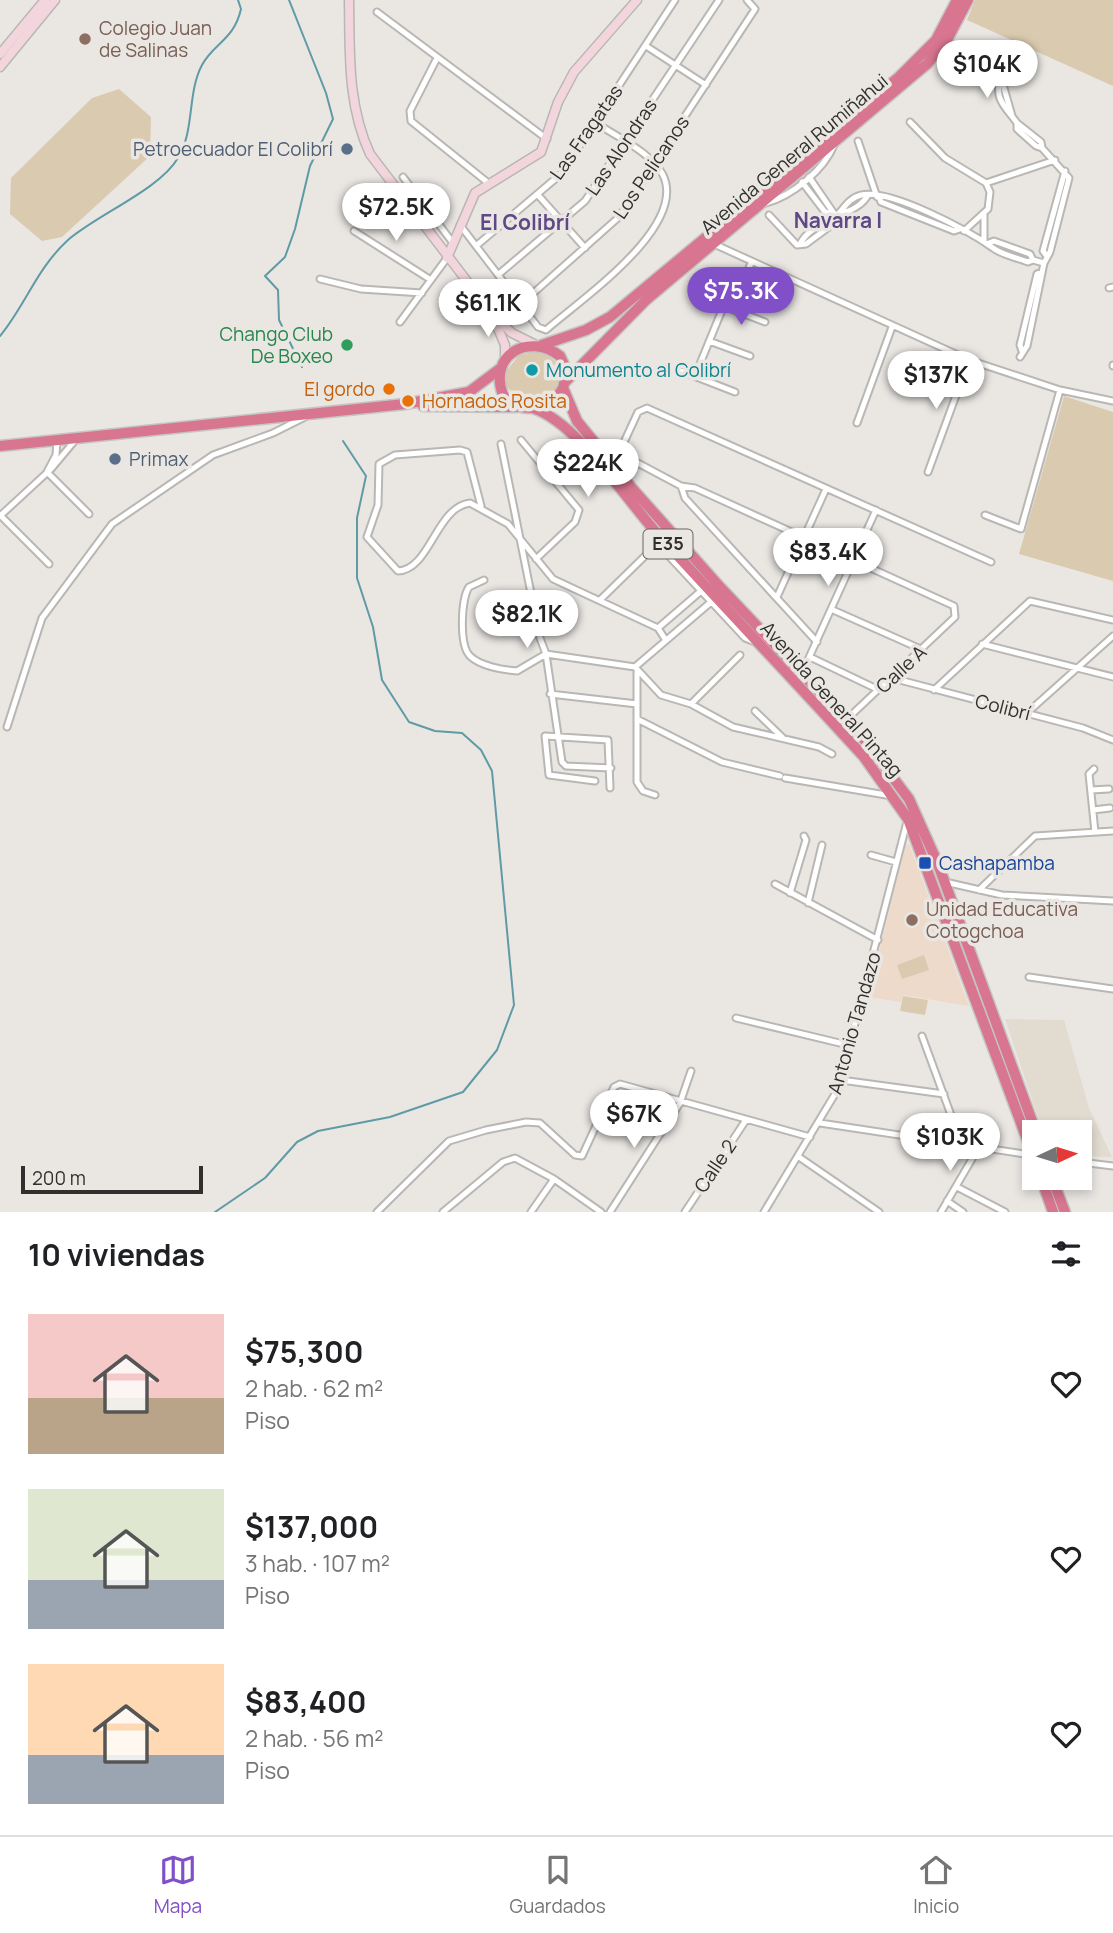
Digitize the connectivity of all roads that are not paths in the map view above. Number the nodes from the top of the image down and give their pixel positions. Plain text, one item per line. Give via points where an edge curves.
1 (45, 0) edge
2 (55, 0) edge
3 (349, 0) edge
4 (637, 0) edge
5 (675, 0) edge
6 (719, 0) edge
7 (747, 0) edge
8 (957, 0) edge
9 (968, 0) edge
10 (376, 12) dead end
11 (33, 19) junction
12 (646, 46) junction
13 (0, 54) edge
14 (436, 60) junction
15 (676, 65) junction
16 (0, 67) edge
17 (1000, 71) dead end
18 (706, 85) junction
19 (595, 122) junction
20 (910, 122) dead end
21 (547, 139) junction
22 (858, 141) dead end
23 (625, 143) junction
24 (834, 144) junction
25 (1055, 160) junction
26 (655, 163) junction
27 (403, 177) dead end
28 (809, 177) junction
29 (487, 182) junction
30 (802, 182) junction
31 (986, 183) junction
32 (538, 195) junction
33 (878, 197) junction
34 (763, 203) junction
35 (837, 214) junction
36 (769, 215) dead end
37 (984, 215) junction
38 (561, 222) junction
39 (460, 226) junction
40 (962, 230) junction
41 (354, 231) dead end
42 (987, 241) junction
43 (453, 243) junction
44 (714, 244) junction
45 (476, 246) junction
46 (585, 248) junction
47 (447, 258) junction
48 (751, 263) junction
49 (1044, 263) junction
50 (499, 274) junction
51 (747, 274) junction
52 (320, 279) dead end
53 (431, 280) junction
54 (780, 287) dead end
55 (422, 293) junction
56 (521, 304) junction
57 (726, 307) junction
58 (492, 314) junction
59 (765, 322) dead end
60 (400, 323) dead end
61 (892, 327) junction
62 (709, 341) junction
63 (538, 345) junction
64 (1021, 354) dead end
65 (750, 356) dead end
66 (969, 360) junction
67 (503, 364) junction
68 (681, 371) dead end
69 (695, 376) junction
70 (564, 385) junction
71 (1060, 390) junction
72 (735, 392) dead end
73 (1113, 401) edge
74 (405, 404) junction
75 (519, 407) junction
76 (533, 408) junction
77 (311, 414) junction
78 (857, 423) dead end
79 (77, 438) junction
80 (57, 440) junction
81 (521, 440) dead end
82 (595, 443) junction
83 (500, 444) dead end
84 (0, 446) edge
85 (619, 453) junction
86 (47, 472) junction
87 (928, 472) dead end
88 (681, 486) junction
89 (826, 489) junction
90 (481, 506) junction
91 (876, 510) junction
92 (89, 514) dead end
93 (985, 515) dead end
94 (0, 516) edge
95 (661, 537) junction
96 (803, 539) junction
97 (521, 540) junction
98 (648, 553) dead end
99 (536, 559) junction
100 (855, 562) junction
101 (991, 562) dead end
102 (49, 564) dead end
103 (484, 580) dead end
104 (701, 591) junction
105 (777, 597) junction
106 (600, 600) junction
107 (711, 602) junction
108 (833, 610) junction
109 (1113, 620) edge
110 (658, 628) junction
111 (1113, 636) edge
112 (665, 639) junction
113 (817, 642) junction
114 (760, 643) junction
115 (982, 645) junction
116 (923, 650) junction
117 (546, 654) junction
118 (740, 654) dead end
119 (810, 657) junction
120 (1078, 667) junction
121 (636, 669) junction
122 (802, 674) junction
123 (1113, 677) edge
124 (892, 678) junction
125 (879, 690) junction
126 (934, 690) junction
127 (550, 694) junction
128 (637, 704) junction
129 (691, 704) junction
130 (755, 711) dead end
131 (1027, 713) junction
132 (637, 719) junction
133 (846, 720) junction
134 (6, 727) dead end
135 (557, 735) junction
136 (783, 738) junction
137 (1113, 740) edge
138 (832, 754) dead end
139 (611, 768) junction
140 (1094, 769) dead end
141 (595, 781) dead end
142 (610, 789) dead end
143 (1109, 789) dead end
144 (1091, 790) junction
145 (654, 795) dead end
146 (895, 797) junction
147 (1110, 808) dead end
148 (1093, 810) junction
149 (908, 819) junction
150 (1113, 831) edge
151 (1095, 832) junction
152 (804, 836) dead end
153 (822, 845) dead end
154 (871, 855) dead end
155 (896, 862) junction
156 (945, 882) junction
157 (775, 884) dead end
158 (979, 890) junction
159 (790, 893) junction
160 (1113, 901) edge
161 (808, 903) junction
162 (878, 940) junction
163 (1029, 977) dead end
164 (1113, 989) edge
165 (736, 1018) dead end
166 (922, 1036) dead end
167 (852, 1046) junction
168 (691, 1071) dead end
169 (841, 1080) junction
170 (944, 1094) junction
171 (680, 1103) junction
172 (746, 1120) junction
173 (1032, 1120) edge
174 (820, 1123) junction
175 (1022, 1124) edge
176 (810, 1137) junction
177 (962, 1146) junction
178 (979, 1147) junction
179 (1022, 1154) edge
180 (799, 1157) junction
181 (1092, 1163) edge
182 (1113, 1166) edge
183 (554, 1179) junction
184 (957, 1187) junction
185 (1045, 1190) edge
186 (1057, 1190) edge
187 (947, 1201) junction
188 (377, 1212) edge
189 (443, 1212) edge
190 (531, 1212) edge
191 (601, 1212) edge
192 (610, 1212) edge
193 (685, 1212) edge
194 (764, 1212) edge
195 (879, 1212) edge
196 (941, 1212) edge
197 (963, 1212) edge
198 (1005, 1212) edge
199 (1053, 1212) edge
200 (1065, 1212) edge

1 - 11 main road
2 - 11 main road
3 - 47 main road via 351,86 361,135 379,169
4 - 21 main road via 573,72
5 - 12 street, Las Fragatas
6 - 15 street, Las Alondras
7 - 18 street, Los Pelicanos via 755,9
8 - 63 highway, Avenida General Rumiñahui via 936,40 899,78 610,317
9 - 24 highway, Avenida General Rumiñahui via 948,38 927,64
10 - 14 street
11 - 13 main road
11 - 16 main road
12 - 15 street
12 - 19 street, Las Fragatas
14 - 21 street
14 - 29 street via 410,111 411,121
15 - 18 street
15 - 23 street, Las Alondras
17 - 25 street via 1017,129
18 - 26 street, Los Pelicanos
19 - 23 street
19 - 32 street, Las Fragatas via 561,174
20 - 31 street via 945,158
21 - 29 main road via 531,160
22 - 33 street
23 - 26 street
23 - 38 street, Las Alondras via 585,201
24 - 28 street via 828,158
24 - 34 highway, Avenida General Rumiñahui
25 - 31 street
25 - 49 street via 1065,171 1043,251
26 - 46 street, Los Pelicanos via 619,218
26 - 56 street via 664,180 666,206 649,239 546,330
27 - 43 street
28 - 30 street
28 - 35 street
29 - 39 main road via 475,192
30 - 34 street
30 - 35 street via 825,212
31 - 37 street via 990,200
32 - 38 street
32 - 45 street, Las Fragatas
33 - 35 street via 854,198
33 - 40 street via 883,195
34 - 44 highway, Avenida General Rumiñahui
35 - 36 street via 829,227 806,244 795,244
37 - 40 street
37 - 42 street
38 - 46 street
38 - 50 street, Las Alondras
39 - 43 main road
39 - 45 street
40 - 42 street
41 - 53 street
42 - 49 street
43 - 47 main road
44 - 48 street
44 - 70 highway, Avenida General Rumiñahui via 637,309
45 - 50 street
46 - 56 street, Los Pelicanos
47 - 53 street
47 - 58 main road
48 - 51 street
48 - 61 street
49 - 64 street via 1037,274
50 - 56 street
51 - 54 street
51 - 57 street via 736,299
52 - 55 street via 363,289
53 - 55 street
55 - 60 street
57 - 59 street
57 - 62 street
58 - 63 main road via 512,332
58 - 67 main road via 505,341
61 - 66 street
61 - 78 street
62 - 65 street
62 - 69 street
63 - 67 highway, E35 via 517,350
63 - 70 highway, E35 via 552,349 564,361
66 - 71 street
66 - 87 street
67 - 74 highway, E35 via 469,392
67 - 75 highway via 499,381 503,395
68 - 69 street
69 - 72 street
70 - 76 highway via 552,402
70 - 82 highway, Avenida General Pintag / E35 via 573,416
71 - 73 street
71 - 93 street via 1021,529
74 - 75 highway, E35
74 - 77 highway, E35
75 - 76 highway, E35
76 - 95 highway, Avenida General Pintag / E35 via 569,428
77 - 79 highway, E35
77 - 134 street via 218,452 112,524 42,618
79 - 80 highway, E35
79 - 86 street
80 - 84 highway, E35
80 - 86 street via 56,455
81 - 99 street via 579,510 575,522
82 - 85 street
82 - 122 highway, Avenida General Pintag / E35
83 - 97 street
85 - 88 street
85 - 89 street via 638,412 647,408
86 - 92 street
86 - 94 street
88 - 96 street via 695,488
88 - 105 street via 685,498
89 - 91 street
89 - 96 street
90 - 90 street via 464,451 395,455 382,460 377,513 367,534 398,571 407,570 457,507
90 - 97 street via 508,524
91 - 100 street
91 - 101 street
94 - 102 street
95 - 104 street via 665,552
95 - 114 highway, Avenida General Pintag / E35
96 - 100 street
96 - 105 street
97 - 99 street
97 - 117 street
98 - 106 street
99 - 106 street via 553,579
100 - 108 street
100 - 116 street, Calle A via 955,608 955,617
103 - 117 street via 464,594 467,653 474,660 517,671
104 - 107 street
104 - 110 street
105 - 113 street
106 - 110 street
107 - 112 street
107 - 114 street via 745,638
108 - 113 street
108 - 116 street
109 - 115 street via 1036,600
110 - 112 street
111 - 120 street
112 - 121 street
113 - 119 street
114 - 146 highway, Avenida General Pintag / E35
115 - 120 street
115 - 126 street
116 - 124 street, Calle A
117 - 121 street
117 - 127 street
118 - 129 street
119 - 122 street
119 - 125 street
120 - 123 street
120 - 131 street
121 - 128 street
121 - 129 street via 661,695
122 - 133 highway, Avenida General Pintag / E35
124 - 125 street, Calle A
124 - 126 street, Colibrí
125 - 133 street, Calle A
126 - 131 street, Colibrí
127 - 128 street
127 - 135 street
128 - 132 street
129 - 136 street via 733,727
130 - 136 street
131 - 137 street, Colibrí
132 - 145 street via 637,782 643,791
132 - 146 street via 722,762
133 - 156 highway, Avenida General Pintag / E35 via 888,767 909,799
135 - 139 street via 565,765
135 - 139 street via 606,738
135 - 141 street via 545,736 549,775
136 - 138 street
139 - 142 street
140 - 144 street via 1089,771
143 - 144 street
144 - 148 street
146 - 149 highway, Avenida General Pintag / E35
147 - 148 street
148 - 151 street
149 - 155 street, Antonio Tandazo
149 - 175 highway, Avenida General Pintag / E35
150 - 151 street
151 - 158 street via 1035,836
152 - 159 street
153 - 161 street
154 - 155 street
155 - 162 street, Antonio Tandazo
156 - 158 street
156 - 173 highway, Avenida General Pintag / E35
157 - 159 street
158 - 160 street
159 - 161 street
161 - 162 street
162 - 167 street, Antonio Tandazo
163 - 164 street
165 - 167 street
166 - 170 street
167 - 169 street, Antonio Tandazo
168 - 171 street
169 - 170 street
169 - 174 street, Antonio Tandazo
170 - 177 street
171 - 172 street
171 - 188 street via 620,1084 614,1087 582,1156 575,1155 540,1123 526,1122 449,1141
171 - 192 street
172 - 176 street
172 - 193 street, Calle 2
174 - 176 street, Antonio Tandazo
174 - 177 street
176 - 180 street, Antonio Tandazo
177 - 178 street
178 - 179 street
178 - 184 street
180 - 194 street, Antonio Tandazo
180 - 195 street
181 - 182 street
183 - 189 street via 511,1159
183 - 190 street
183 - 191 street
184 - 187 street
184 - 198 street
185 - 199 highway
186 - 200 highway
187 - 196 street
187 - 197 street

